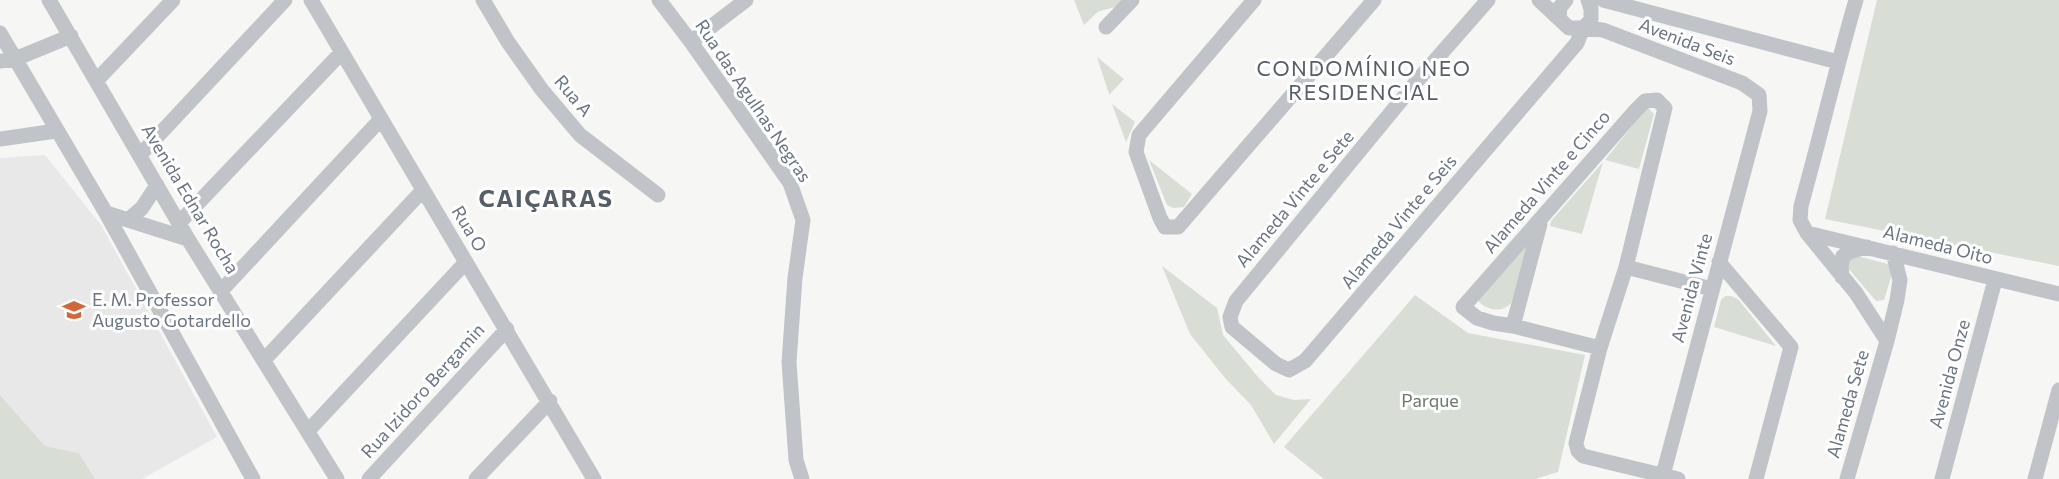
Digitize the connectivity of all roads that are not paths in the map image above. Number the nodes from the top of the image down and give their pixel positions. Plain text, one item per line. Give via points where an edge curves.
1 (173, 0) edge
2 (285, 0) edge
3 (310, 0) edge
4 (483, 0) edge
5 (659, 0) edge
6 (746, 0) edge
7 (1132, 0) edge
8 (1254, 0) edge
9 (1374, 0) edge
10 (1488, 0) edge
11 (1539, 0) edge
12 (1566, 0) edge
13 (1588, 0) edge
14 (1603, 0) edge
15 (1856, 0) edge
16 (55, 3) edge
17 (1559, 18) junction
18 (1106, 27) dead end
19 (1583, 28) junction
20 (0, 33) edge
21 (70, 36) junction
22 (691, 42) junction
23 (341, 53) junction
24 (8, 60) edge
25 (1838, 62) junction
26 (97, 80) junction
27 (1760, 111) joint
28 (380, 120) junction
29 (56, 131) junction
30 (0, 140) edge
31 (140, 155) junction
32 (157, 185) junction
33 (423, 190) junction
34 (658, 195) dead end
35 (106, 213) junction
36 (128, 220) junction
37 (1541, 220) junction
38 (179, 222) junction
39 (1807, 233) junction
40 (188, 239) junction
41 (1867, 247) junction
42 (1893, 253) junction
43 (466, 262) junction
44 (1719, 262) junction
45 (1926, 262) junction
46 (1626, 267) junction
47 (1842, 277) junction
48 (1900, 280) junction
49 (1995, 280) junction
50 (1712, 289) junction
51 (222, 291) junction
52 (1856, 293) junction
53 (2059, 294) edge
54 (1897, 300) junction
55 (1230, 317) joint
56 (1513, 326) junction
57 (507, 329) junction
58 (1887, 341) junction
59 (1600, 348) junction
60 (264, 360) junction
61 (2059, 390) edge
62 (550, 401) junction
63 (308, 431) junction
64 (1663, 475) junction
65 (590, 477) edge
66 (253, 479) edge
67 (337, 479) edge
68 (369, 479) edge
69 (476, 479) edge
70 (802, 479) edge
71 (1678, 479) edge
72 (1756, 479) edge
73 (1847, 479) edge
74 (1942, 479) edge
75 (2035, 479) edge

1 - 26 street
2 - 31 street
3 - 23 street, Rua O
4 - 34 street, Rua A via 542,90 580,135
5 - 22 street, Rua das Agulhas Negras
6 - 22 street
7 - 18 street
8 - 9 street via 1139,135 1136,152 1165,227 1178,227
10 - 55 street, Alameda Vinte e Sete via 1236,301
11 - 17 street
12 - 17 street
13 - 19 street via 1591,20
14 - 25 street
15 - 25 street
16 - 21 street, Avenida Ednar Rocha
17 - 19 street via 1569,28
19 - 27 street, Avenida Seis via 1603,30 1742,83 1759,95
19 - 55 street, Alameda Vinte e Seis via 1577,43 1305,361 1289,370 1276,364 1232,327
20 - 24 street
21 - 24 street
21 - 26 street, Avenida Ednar Rocha
22 - 70 street, Rua das Agulhas Negras via 790,183 803,220 789,362 796,460
23 - 28 street, Rua O
23 - 38 street
24 - 29 street
25 - 39 street via 1801,206 1800,220
26 - 31 street, Avenida Ednar Rocha
27 - 44 street, Avenida Vinte
28 - 33 street, Rua O
28 - 51 street
29 - 30 street
29 - 35 street
31 - 32 street, Avenida Ednar Rocha
32 - 36 street via 146,203
32 - 38 street, Avenida Ednar Rocha
33 - 43 street, Rua O
33 - 60 street
35 - 36 street
35 - 66 street
36 - 40 street
37 - 46 street, Alameda Vinte e Cinco via 1636,110 1645,101 1657,100 1665,108
37 - 56 street
37 - 56 street, Alameda Vinte e Cinco via 1463,307 1477,318
38 - 40 street, Avenida Ednar Rocha
39 - 41 street, Alameda Oito
39 - 47 street, Alameda Sete
40 - 51 street, Avenida Ednar Rocha
41 - 42 street, Alameda Oito
41 - 47 street via 1843,256
42 - 45 street, Alameda Oito
42 - 48 street, Alameda Sete
43 - 57 street, Rua O
43 - 63 street
44 - 50 street, Avenida Vinte
44 - 72 street via 1791,347
45 - 48 street
45 - 49 street, Alameda Oito
46 - 50 street
46 - 59 street
47 - 52 street, Alameda Sete
48 - 54 street, Alameda Sete
49 - 53 street, Alameda Oito
49 - 74 street, Avenida Onze
50 - 64 street, Avenida Vinte
51 - 60 street, Avenida Ednar Rocha
52 - 54 street via 1881,308
52 - 58 street, Alameda Sete
54 - 58 street, Alameda Sete
56 - 59 street
57 - 62 street, Rua O
57 - 68 street, Rua Izidoro Bergamin
58 - 73 street, Alameda Sete
59 - 64 street via 1576,443 1578,450 1583,456
60 - 63 street, Avenida Ednar Rocha
61 - 75 street
62 - 65 street, Rua O
62 - 69 street
63 - 67 street, Avenida Ednar Rocha
64 - 71 street

